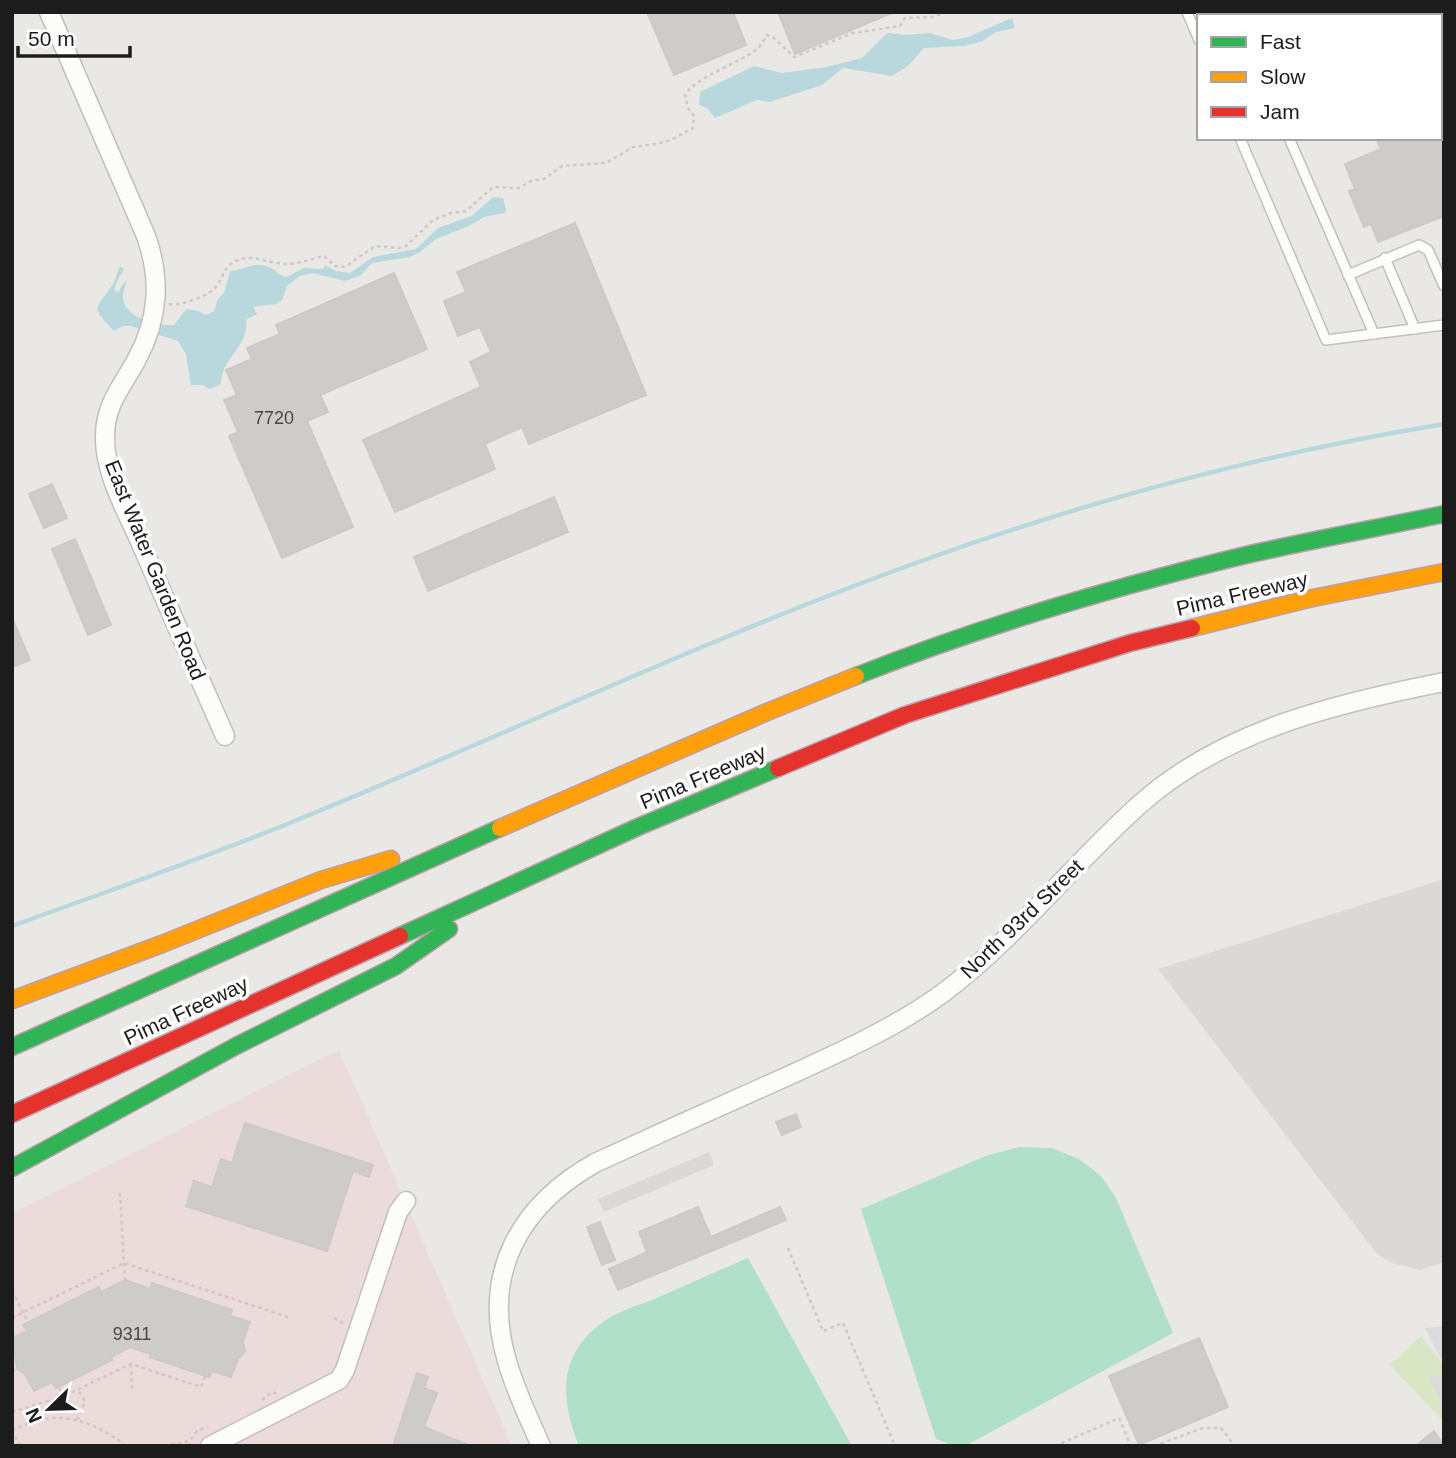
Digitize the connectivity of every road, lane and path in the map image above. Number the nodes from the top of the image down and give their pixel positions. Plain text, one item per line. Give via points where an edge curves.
1 (49, 12) edge
2 (947, 12) edge
3 (1187, 12) edge
4 (1197, 35) edge
5 (1241, 140) edge
6 (1290, 140) edge
7 (1385, 258) junction
8 (1348, 275) junction
9 (1444, 286) edge
10 (155, 306) junction
11 (1444, 325) edge
12 (1415, 329) junction
13 (1374, 334) junction
14 (1444, 514) edge
15 (1444, 572) edge
16 (1444, 682) edge
17 (225, 736) dead end
18 (506, 825) junction
19 (536, 874) junction
20 (12, 1000) edge
21 (12, 1047) edge
22 (12, 1114) edge
23 (12, 1168) edge
24 (120, 1193) dead end
25 (406, 1201) dead end
26 (788, 1248) dead end
27 (124, 1264) junction
28 (125, 1280) dead end
29 (12, 1291) edge
30 (24, 1312) junction
31 (288, 1317) dead end
32 (12, 1318) edge
33 (334, 1318) dead end
34 (28, 1322) dead end
35 (346, 1327) dead end
36 (131, 1364) junction
37 (17, 1369) dead end
38 (12, 1371) edge
39 (205, 1376) dead end
40 (59, 1387) dead end
41 (78, 1389) junction
42 (132, 1389) dead end
43 (279, 1393) dead end
44 (64, 1396) junction
45 (259, 1403) dead end
46 (12, 1412) edge
47 (77, 1420) junction
48 (208, 1427) dead end
49 (12, 1430) edge
50 (20, 1446) edge
51 (127, 1446) edge
52 (164, 1446) edge
53 (210, 1446) edge
54 (541, 1446) edge
55 (895, 1446) edge
56 (1055, 1446) edge
57 (1131, 1446) edge
58 (1154, 1446) edge
59 (1235, 1446) edge

1 - 10 street, East Water Garden Road via 152,253
2 - 10 path via 853,33 794,57 767,35 757,50 688,89 685,95 694,116 693,128 671,140 633,147 606,163 562,166 519,188 493,187 466,211 433,220 406,246 375,246 345,267 335,266 324,256 285,264 246,258 230,264 205,295 179,305
3 - 4 lane
5 - 13 lane via 1326,340
6 - 8 lane
7 - 8 lane
7 - 9 lane via 1419,245 1428,250
7 - 12 lane
8 - 13 lane
10 - 17 street, East Water Garden Road via 137,359 107,412 108,461
11 - 12 lane
12 - 13 lane
14 - 18 highway, Pima Freeway via 1247,555 1093,595 929,647
15 - 19 highway, Pima Freeway via 1308,599 1130,643 905,715
16 - 54 street, North 93rd Street via 1308,714 1200,762 1139,804 993,951 918,1010 869,1040 595,1163 562,1184 515,1238 497,1301 506,1358
18 - 20 highway via 321,880
18 - 21 highway, Pima Freeway
19 - 22 highway, Pima Freeway
19 - 23 highway via 396,966 236,1046
24 - 27 path
25 - 53 street via 398,1212 339,1380
26 - 55 path via 823,1331 843,1323
27 - 28 path
27 - 30 path
27 - 31 path
29 - 30 path
30 - 32 path
30 - 34 path
33 - 35 path
36 - 39 path via 201,1387
36 - 41 path
36 - 42 path
37 - 38 path
40 - 44 path
41 - 44 path
41 - 47 path via 85,1402
43 - 45 path via 272,1392
44 - 46 path
47 - 49 path via 44,1419
47 - 51 path
48 - 52 path via 185,1443
49 - 50 path
56 - 57 path via 1119,1418
58 - 59 path via 1202,1429 1221,1428

